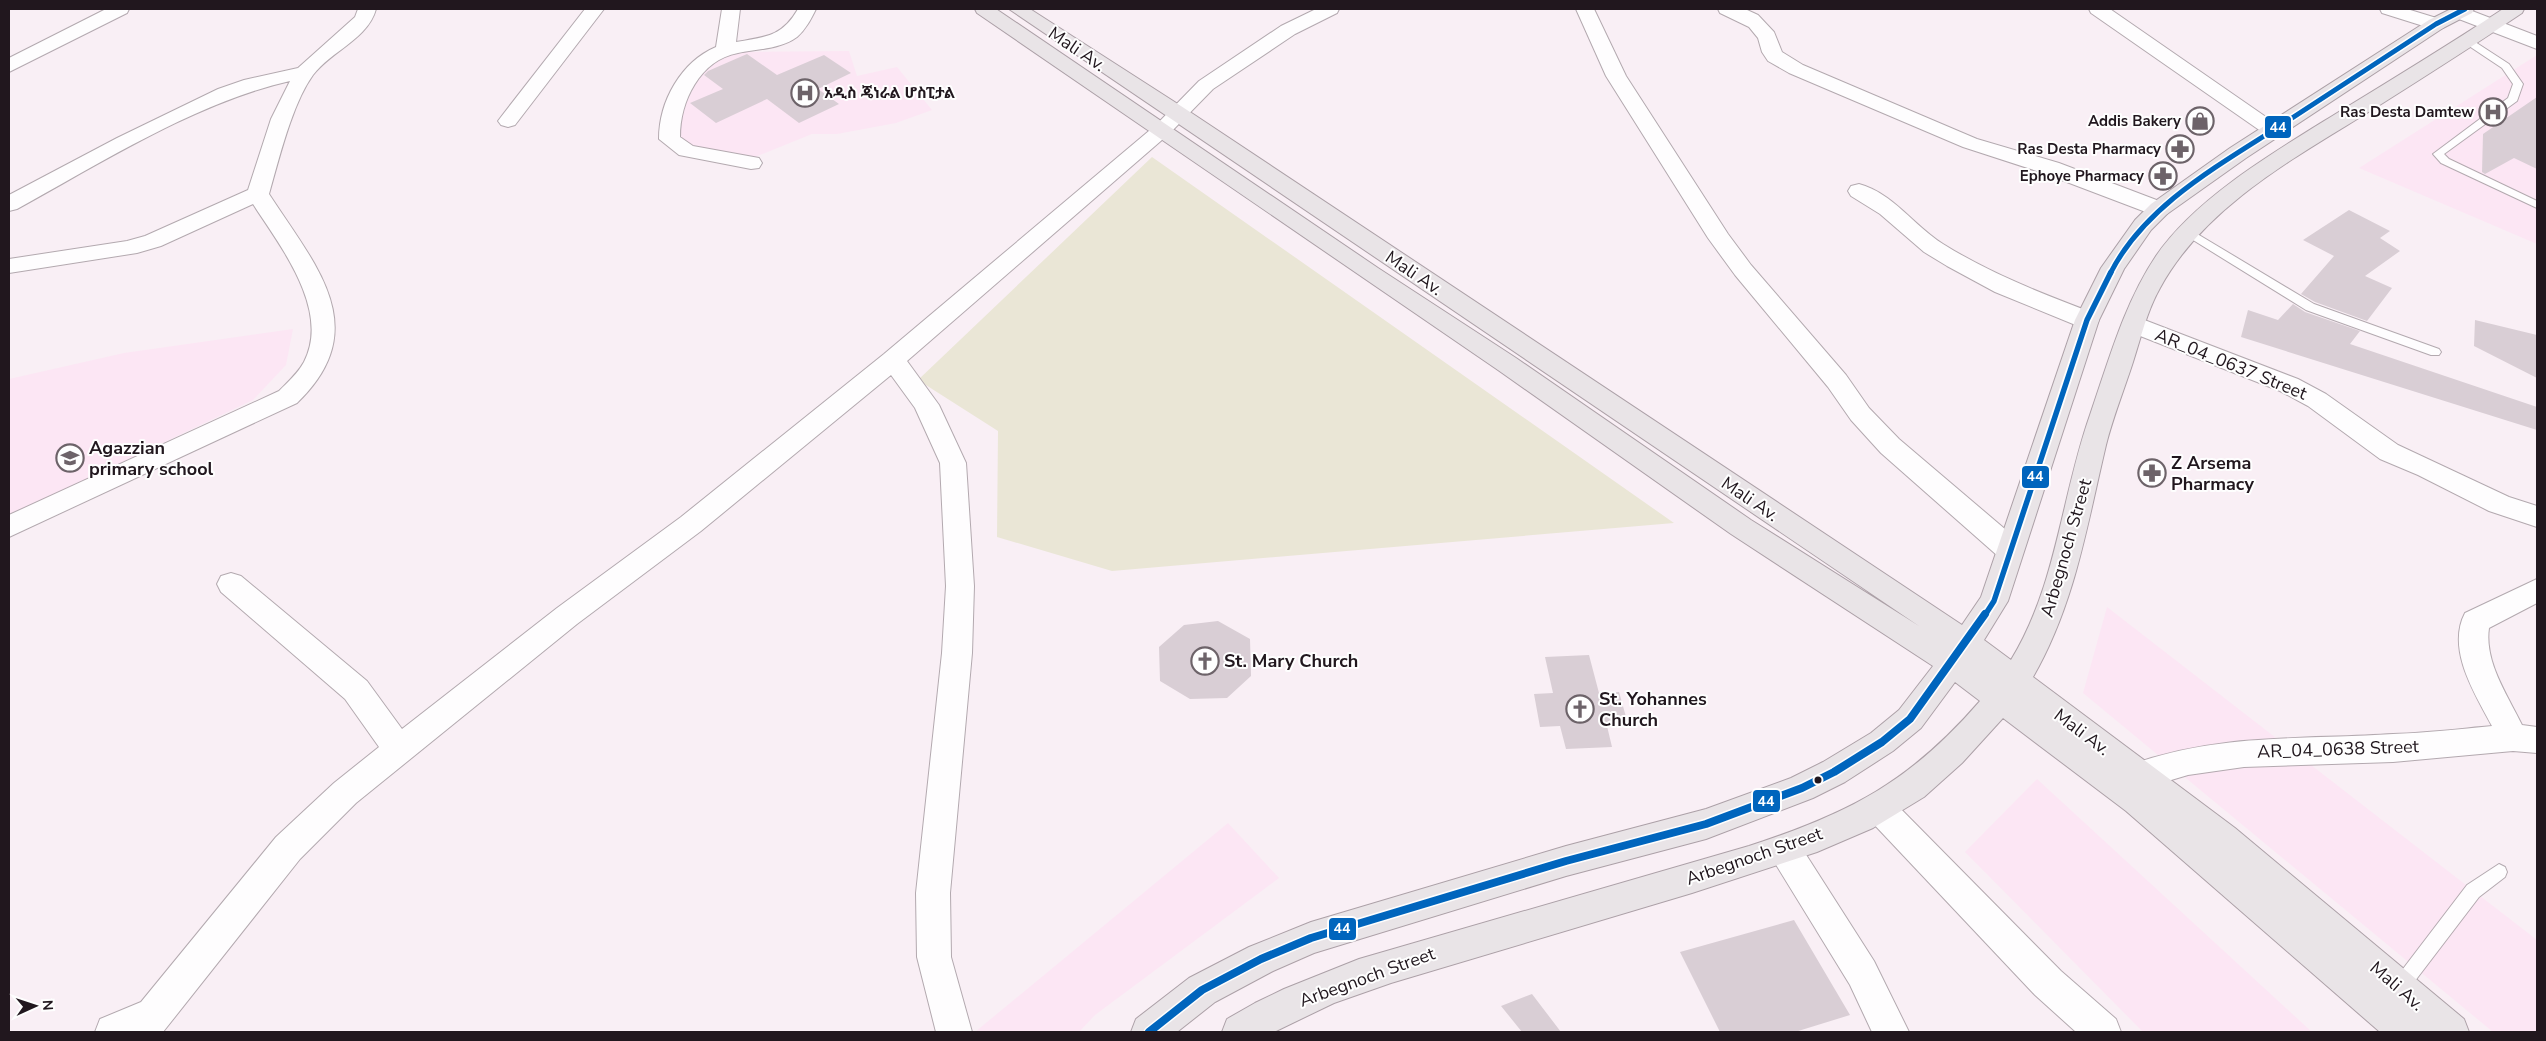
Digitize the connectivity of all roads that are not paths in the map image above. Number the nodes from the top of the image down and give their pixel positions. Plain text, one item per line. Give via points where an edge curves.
1 (120, 9) edge
2 (367, 9) edge
3 (595, 9) edge
4 (731, 9) edge
5 (807, 9) edge
6 (984, 9) edge
7 (1018, 9) edge
8 (1330, 9) edge
9 (1585, 9) edge
10 (1727, 9) edge
11 (2098, 9) edge
12 (2389, 9) edge
13 (2462, 11) edge
14 (2498, 15) edge
15 (2436, 24) junction
16 (2537, 30) edge
17 (2466, 40) junction
18 (2537, 43) edge
19 (725, 50) junction
20 (9, 66) edge
21 (306, 72) junction
22 (508, 121) dead end
23 (1170, 121) junction
24 (2272, 130) junction
25 (751, 163) dead end
26 (1859, 191) dead end
27 (258, 194) junction
28 (9, 204) edge
29 (2537, 205) edge
30 (2159, 210) junction
31 (2189, 233) junction
32 (9, 266) edge
33 (2087, 320) junction
34 (2134, 324) junction
35 (2435, 352) dead end
36 (892, 360) junction
37 (1766, 510) junction
38 (2537, 517) edge
39 (9, 527) edge
40 (1741, 527) junction
41 (2010, 549) junction
42 (231, 584) dead end
43 (2537, 590) edge
44 (1959, 653) junction
45 (2008, 690) junction
46 (2525, 739) edge
47 (399, 750) junction
48 (2141, 775) junction
49 (1880, 808) junction
50 (1784, 850) junction
51 (2498, 872) dead end
52 (2399, 988) junction
53 (146, 1024) edge
54 (114, 1032) edge
55 (954, 1032) edge
56 (1149, 1032) edge
57 (1240, 1032) edge
58 (1891, 1032) edge
59 (2103, 1032) edge
60 (2407, 1032) edge
61 (2451, 1032) edge

1 - 20 street
2 - 21 street via 364,19
3 - 22 street
4 - 19 street
5 - 19 street via 793,32 773,41
6 - 23 main road, Mali Av.
7 - 23 main road, Mali Av.
8 - 23 street via 1238,61 1206,84
9 - 41 street via 1616,76 1743,270 1837,381 1860,414 1890,446
10 - 30 street via 1744,14 1757,23 1768,38 1772,53 1796,69 1970,143 2051,168
11 - 24 street
12 - 15 street
13 - 14 street
13 - 15 main road
14 - 16 street
14 - 17 main road, Arbegnoch Street
14 - 18 street
15 - 24 main road
17 - 29 lane via 2506,66 2518,84 2514,99 2438,154 2445,161
17 - 31 main road, Arbegnoch Street via 2272,166 2242,187
19 - 25 street via 709,57 689,74 669,116 669,139 686,151
21 - 27 street via 281,118
21 - 28 street via 225,93 124,142
23 - 36 street
23 - 37 main road, Mali Av.
23 - 40 main road, Mali Av. via 1370,273
24 - 30 main road
26 - 33 street via 1888,209 1932,247 1955,262 2003,287
27 - 32 street via 153,241 129,248
27 - 39 street via 317,291 324,339 320,355 302,384 288,397
30 - 33 main road via 2128,245
31 - 34 main road, Arbegnoch Street via 2149,286
31 - 35 lane via 2310,307
33 - 41 main road
34 - 38 street, AR_04_0637 Street via 2289,385 2323,404 2388,452 2499,504
34 - 45 main road, Arbegnoch Street via 2095,439 2061,577 2042,631
36 - 47 street via 691,524 567,616
36 - 55 street via 926,405 953,463 960,586 957,653 933,893 934,957
37 - 40 main road
37 - 44 main road, Mali Av.
40 - 44 main road, Mali Av.
41 - 44 main road via 1994,601
42 - 47 street via 356,690
43 - 46 street via 2475,621 2472,632 2472,645 2481,671
44 - 45 main road, Mali Av.
44 - 56 main road via 1910,719 1874,747 1802,788 1706,824 1557,863 1311,938 1261,959 1202,990
45 - 48 main road, Mali Av.
45 - 49 main road, Arbegnoch Street via 1975,730 1931,772
45 - 60 main road, Mali Av. via 2084,764 2137,800
46 - 48 street, AR_04_0638 Street via 2244,753 2188,762
47 - 53 street via 345,793 288,848
48 - 52 main road, Mali Av.
49 - 50 main road, Arbegnoch Street
49 - 59 street via 2048,983
50 - 57 main road, Arbegnoch Street via 1376,972 1260,1019
50 - 58 street via 1862,973
51 - 52 lane via 2473,890
52 - 61 main road, Mali Av.
53 - 54 street

